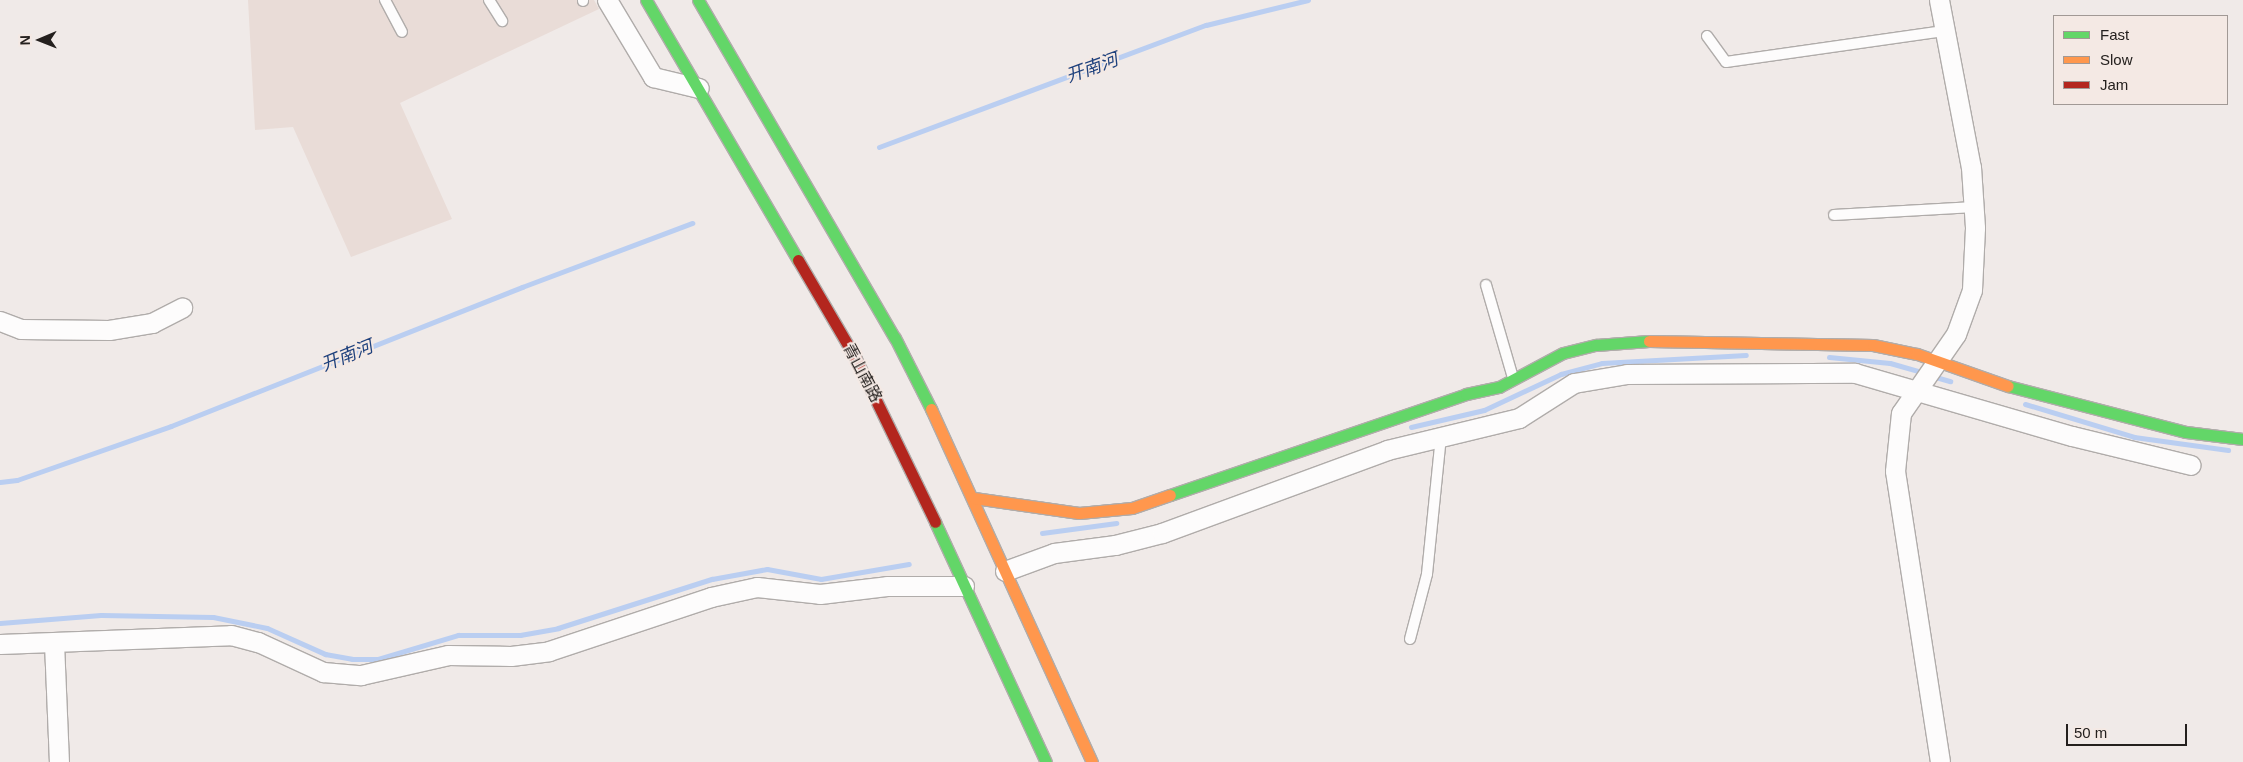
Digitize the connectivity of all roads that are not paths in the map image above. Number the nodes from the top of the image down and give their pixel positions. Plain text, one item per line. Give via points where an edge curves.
1 (385, 0) edge
2 (489, 0) edge
3 (607, 0) edge
4 (646, 0) edge
5 (698, 0) edge
6 (1939, 0) edge
7 (502, 21) dead end
8 (1944, 31) junction
9 (402, 32) dead end
10 (1707, 36) dead end
11 (699, 88) junction
12 (1974, 207) junction
13 (1834, 215) dead end
14 (1486, 285) dead end
15 (182, 308) dead end
16 (0, 321) edge
17 (1937, 362) junction
18 (1514, 382) junction
19 (1917, 390) junction
20 (1441, 437) junction
21 (2243, 439) edge
22 (2191, 465) dead end
23 (974, 498) junction
24 (1006, 571) junction
25 (964, 586) junction
26 (1410, 639) dead end
27 (54, 643) junction
28 (0, 644) edge
29 (59, 762) edge
30 (1046, 762) edge
31 (1092, 762) edge
32 (1940, 762) edge

1 - 9 lane
2 - 7 lane
3 - 11 street via 653,77
4 - 11 main road, 青山南路
5 - 23 main road via 855,265 929,403
6 - 8 street
8 - 10 lane via 1726,62
8 - 12 street via 1971,167
11 - 25 main road, 青山南路 via 856,359
12 - 13 lane
12 - 17 street via 1975,259 1969,306 1956,334
14 - 18 lane
15 - 16 street via 152,323 109,330 21,329
17 - 18 main road via 1895,349 1852,343 1664,340 1579,348 1552,358
17 - 19 street
17 - 21 main road via 1982,378 2194,434
18 - 23 main road via 1466,394 1123,509 1079,513
19 - 20 street via 1876,377 1844,372 1627,374 1574,383 1519,418
19 - 22 street via 2072,436
19 - 32 street via 1901,413 1895,471
20 - 24 street via 1387,450 1138,540 1054,553
20 - 26 lane via 1427,574
23 - 24 main road
24 - 31 main road
25 - 27 street via 887,586 820,594 757,587 711,597 548,651 511,656 448,655 361,674 323,672 258,642 231,635
25 - 30 main road, 青山南路
27 - 28 street
27 - 29 street

